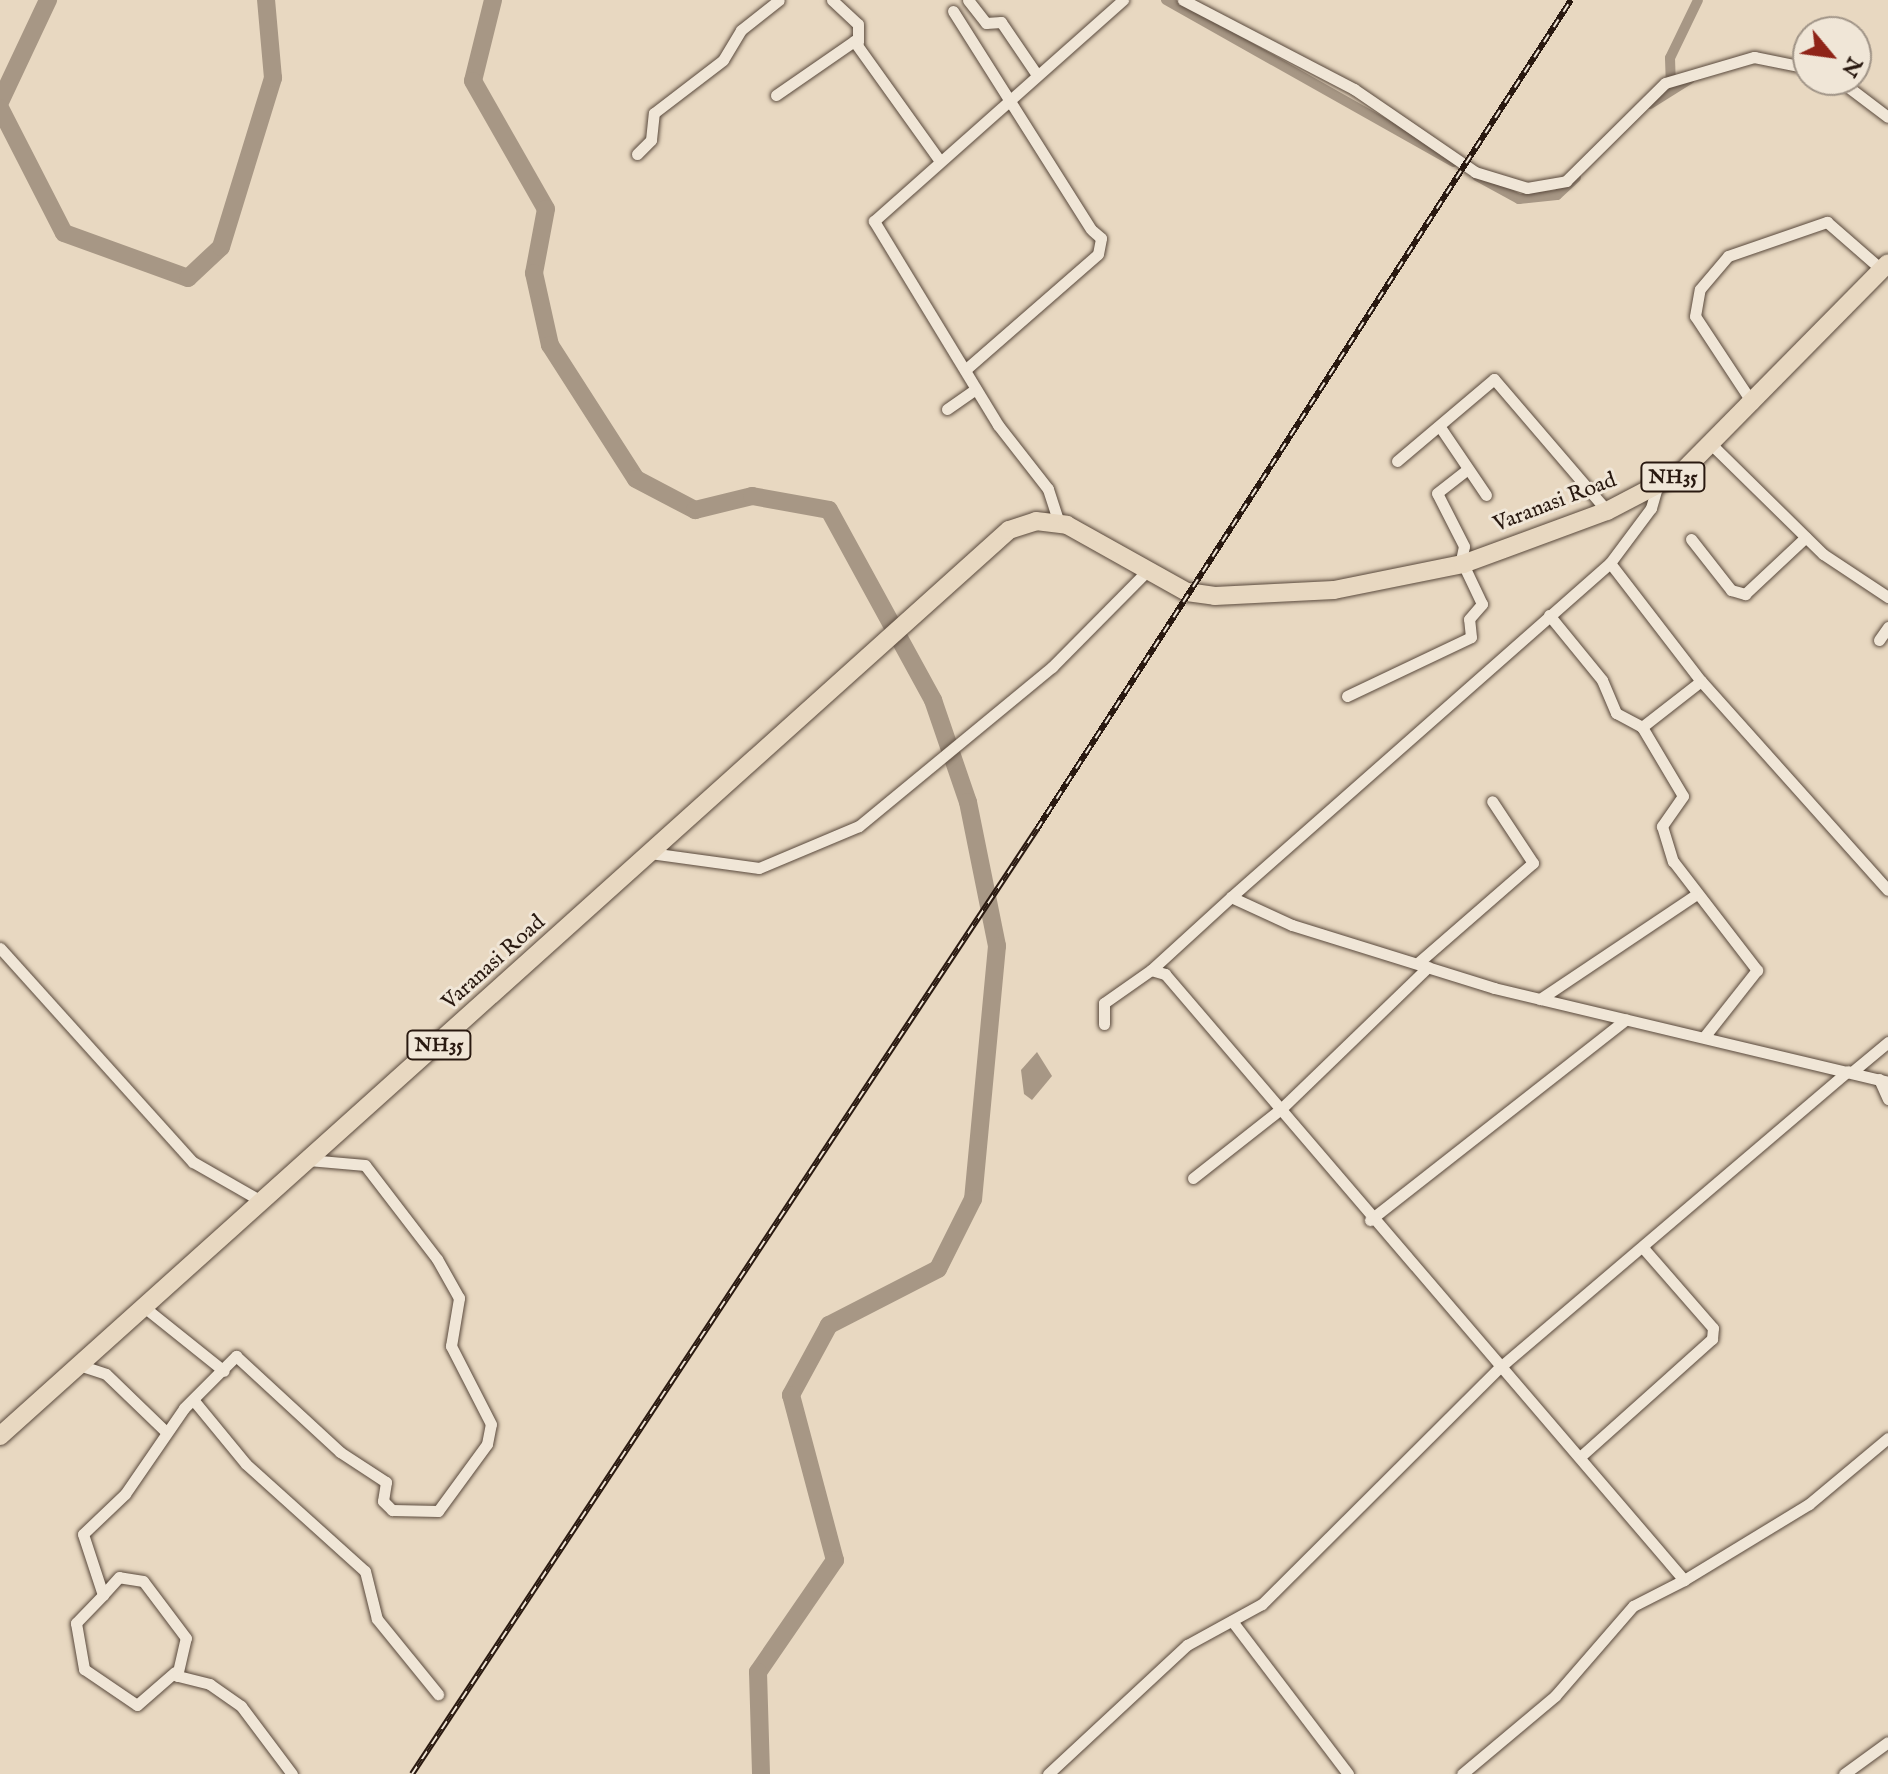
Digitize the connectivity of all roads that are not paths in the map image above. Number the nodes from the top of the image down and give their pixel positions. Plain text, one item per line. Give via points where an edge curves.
1 (779, 0) edge
2 (832, 0) edge
3 (968, 0) edge
4 (1123, 0) edge
5 (1183, 0) edge
6 (953, 11) dead end
7 (858, 42) junction
8 (1792, 65) edge
9 (1037, 75) junction
10 (776, 95) dead end
11 (1860, 96) edge
12 (1006, 102) junction
13 (1888, 117) edge
14 (637, 154) dead end
15 (940, 161) junction
16 (1885, 267) edge
17 (965, 370) junction
18 (976, 389) junction
19 (1754, 406) junction
20 (947, 409) dead end
21 (1440, 427) junction
22 (1713, 446) junction
23 (1397, 461) dead end
24 (1468, 469) junction
25 (1657, 487) junction
26 (1486, 495) dead end
27 (1607, 511) junction
28 (1059, 523) junction
29 (1806, 537) junction
30 (1691, 539) dead end
31 (1610, 563) junction
32 (1461, 564) junction
33 (1147, 571) junction
34 (1888, 597) edge
35 (1549, 615) junction
36 (1888, 627) edge
37 (1879, 640) dead end
38 (1701, 681) junction
39 (1347, 696) dead end
40 (1642, 727) junction
41 (1492, 801) dead end
42 (650, 853) junction
43 (1888, 890) edge
44 (1694, 896) junction
45 (1231, 897) junction
46 (0, 948) edge
47 (1423, 965) junction
48 (1151, 970) junction
49 (1540, 999) junction
50 (1626, 1019) junction
51 (1104, 1024) dead end
52 (1704, 1037) junction
53 (1888, 1042) edge
54 (1850, 1072) junction
55 (1884, 1081) edge
56 (1888, 1099) edge
57 (1282, 1108) junction
58 (304, 1160) junction
59 (1193, 1178) dead end
60 (261, 1201) junction
61 (1370, 1220) junction
62 (1645, 1250) junction
63 (144, 1307) junction
64 (78, 1365) junction
65 (1499, 1368) junction
66 (224, 1371) junction
67 (195, 1402) junction
68 (166, 1432) junction
69 (0, 1436) edge
70 (1888, 1438) edge
71 (1581, 1456) junction
72 (1684, 1580) junction
73 (103, 1595) junction
74 (1232, 1621) junction
75 (175, 1672) junction
76 (438, 1694) dead end
77 (1888, 1742) edge
78 (292, 1774) edge
79 (1048, 1774) edge
80 (1348, 1774) edge
81 (1462, 1774) edge
82 (1844, 1774) edge

1 - 14 street via 741,30 723,60 654,113 651,140
2 - 7 street via 858,24
3 - 9 street via 986,23 1001,22
4 - 9 street
5 - 8 street via 1354,89 1472,170 1516,186 1566,181 1669,81 1754,57
6 - 12 street
7 - 10 street
7 - 15 street
9 - 12 street
11 - 13 street
12 - 15 street
12 - 17 street via 1101,238 1098,254
15 - 17 street via 884,207 874,226
16 - 19 highway, Varanasi Road / NH35
16 - 19 street via 1827,222 1728,256 1700,289 1695,316
17 - 18 street
18 - 20 street
18 - 28 street via 1048,489
19 - 22 highway, Varanasi Road / NH35
21 - 23 street
21 - 24 street
21 - 27 street via 1486,381 1501,382
22 - 25 highway, Varanasi Road / NH35
22 - 29 street
24 - 26 street
24 - 32 street via 1437,493 1464,546
25 - 27 highway, Varanasi Road / NH35
25 - 31 street via 1651,508
27 - 32 highway, Varanasi Road / NH35
28 - 33 highway, NH35
28 - 42 highway, Varanasi Road / NH35 via 1009,530
29 - 30 street via 1745,594 1731,590
29 - 34 street
31 - 35 street
31 - 38 street
32 - 33 highway, Varanasi Road / NH35 via 1389,580 1215,596 1187,592
32 - 39 street via 1482,604 1469,619 1471,637
33 - 42 street via 1052,667 983,717 859,826 767,867
35 - 40 street via 1602,680 1616,713
35 - 45 street
36 - 37 street
38 - 40 street
38 - 43 street
40 - 44 street via 1683,796 1662,833
41 - 47 street via 1533,863
42 - 58 highway, Varanasi Road / NH35
44 - 49 street
44 - 52 street via 1757,970
45 - 47 street via 1292,925
45 - 48 street
46 - 60 street via 193,1162
47 - 49 street
47 - 57 street
48 - 51 street via 1104,1003
48 - 57 street via 1165,974
49 - 50 street
50 - 52 street
50 - 61 street
52 - 54 street
53 - 54 street
54 - 55 street
54 - 62 street
55 - 56 street
57 - 59 street
57 - 61 street
58 - 60 highway, Varanasi Road / NH35
58 - 66 street via 365,1165 433,1254 459,1298 451,1346 491,1424 490,1438 438,1511 400,1512 384,1506 386,1482 340,1452 243,1358
60 - 63 highway, Varanasi Road / NH35
61 - 65 street
62 - 65 street
62 - 71 street via 1713,1328 1712,1339
63 - 64 highway, Varanasi Road / NH35
63 - 66 street
64 - 68 street via 106,1374
64 - 69 highway, Varanasi Road / NH35
65 - 71 street
65 - 74 street via 1267,1600
66 - 67 street
67 - 68 street
67 - 76 street via 246,1464 315,1519 365,1571 377,1619
68 - 73 street via 125,1494 85,1528 93,1580
70 - 72 street via 1809,1504
71 - 72 street
72 - 81 street via 1633,1606 1555,1696
73 - 75 street via 119,1577 148,1586 186,1638
73 - 75 street via 76,1623 84,1669 137,1705
74 - 79 street via 1187,1645
74 - 80 street
75 - 78 street via 241,1706
77 - 82 street

